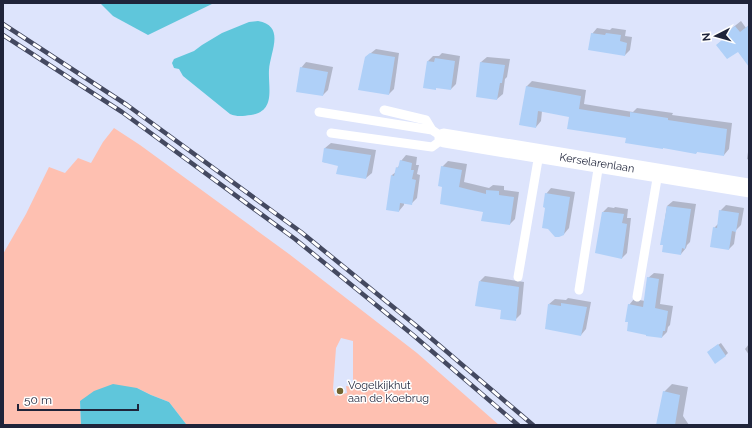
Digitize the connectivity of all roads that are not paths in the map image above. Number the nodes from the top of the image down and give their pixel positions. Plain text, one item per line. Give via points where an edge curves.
1 (384, 110) dead end
2 (319, 112) dead end
3 (331, 132) dead end
4 (438, 134) junction
5 (539, 154) junction
6 (599, 164) junction
7 (658, 173) junction
8 (749, 188) edge
9 (518, 277) dead end
10 (579, 290) dead end
11 (637, 297) dead end

1 - 4 lane via 426,120
2 - 4 lane
3 - 4 lane via 432,147
4 - 5 street, Kerselarenlaan
5 - 6 street, Kerselarenlaan
5 - 9 lane
6 - 7 street, Kerselarenlaan
6 - 10 lane
7 - 8 street, Kerselarenlaan
7 - 11 lane

